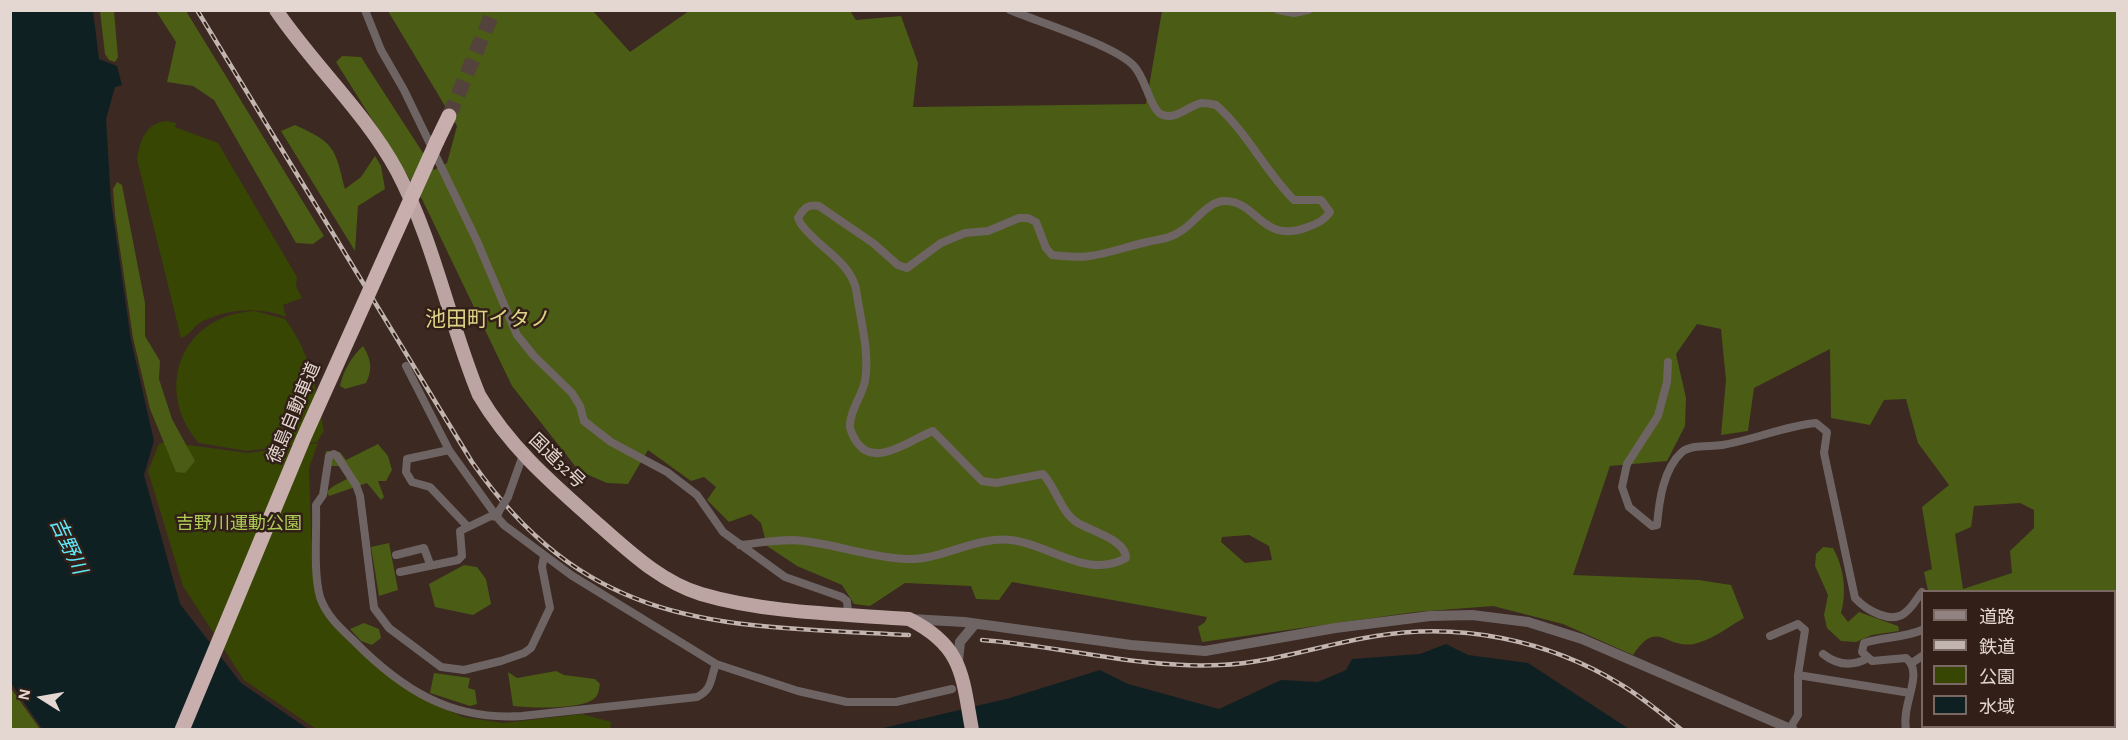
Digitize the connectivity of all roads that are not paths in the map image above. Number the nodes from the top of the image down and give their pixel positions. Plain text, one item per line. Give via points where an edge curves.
1 (276, 10) edge
2 (365, 10) edge
3 (1010, 10) edge
4 (1278, 10) edge
5 (1308, 10) edge
6 (449, 116) tunnel mouth
7 (1668, 362) dead end
8 (406, 366) dead end
9 (449, 450) junction
10 (523, 455) junction
11 (498, 514) junction
12 (468, 527) junction
13 (740, 545) junction
14 (396, 555) dead end
15 (544, 556) junction
16 (430, 564) junction
17 (400, 572) dead end
18 (1921, 594) edge
19 (848, 613) junction
20 (909, 619) junction
21 (975, 624) junction
22 (1921, 631) edge
23 (1770, 636) dead end
24 (1823, 654) dead end
25 (1921, 657) edge
26 (1868, 658) junction
27 (958, 661) junction
28 (716, 663) junction
29 (1912, 663) junction
30 (1798, 675) junction
31 (951, 689) dead end
32 (1910, 693) junction
33 (182, 729) edge
34 (972, 729) edge
35 (1791, 729) edge
36 (1906, 729) edge

1 - 10 highway, 国道32号 via 296,40 362,118 393,164 416,214 479,395
2 - 13 street via 518,335 572,393 584,421 698,495 723,532
3 - 13 street via 1125,58 1142,75 1155,110 1161,115 1182,113 1201,103 1216,105 1276,182 1294,200 1321,200 1330,212 1327,218 1291,233 1264,224 1239,204 1226,201 1210,206 1182,231 1164,240 1089,257 1052,255 1036,222 1019,218 941,243 907,268 819,206 804,208 798,218 801,224 846,267 856,290 866,368 865,383 849,427 860,447 885,453 933,430 982,481 996,483 1043,474 1053,484 1068,515 1122,548 1126,558 1120,562 1088,564 1010,540 909,559 804,540
4 - 5 street
6 - 33 highway, 徳島自動車道, bridge via 309,426
7 - 18 street via 1658,416 1624,470 1622,487 1629,507 1652,526 1657,525 1663,488 1672,464 1683,451 1816,423 1827,432 1824,453 1855,598 1863,607 1893,617 1906,613
8 - 9 street
9 - 11 street
9 - 12 street via 407,459 406,472 412,482 430,488
10 - 11 street, bridge
10 - 19 highway, 国道32号 via 664,577 698,593 737,604
11 - 12 street
11 - 15 street
12 - 16 street via 460,531 462,556 458,560
13 - 19 street via 785,578 842,597 847,601
14 - 16 street via 424,548
15 - 28 street
15 - 28 street via 542,567 550,608 531,648 508,659 464,670 441,667 378,616 372,600 360,496 337,456 330,456 323,495 316,505 321,599 347,635 411,689 462,712 496,718 522,717 697,697 707,692
16 - 17 street
19 - 20 highway, 国道32号
20 - 21 street
20 - 27 highway, 国道32号 via 925,627
21 - 27 street via 964,634
21 - 35 street via 1205,651 1430,616 1473,615 1528,622 1582,639
22 - 26 street via 1864,643 1862,652
23 - 30 street via 1798,624 1805,630
24 - 26 street via 1843,664 1857,664
25 - 29 street
26 - 29 street via 1906,658
27 - 34 highway, 国道32号
28 - 31 street via 798,691 847,702 896,702
29 - 32 street via 1916,672
30 - 32 street
30 - 35 street via 1798,715
32 - 36 street via 1905,710

